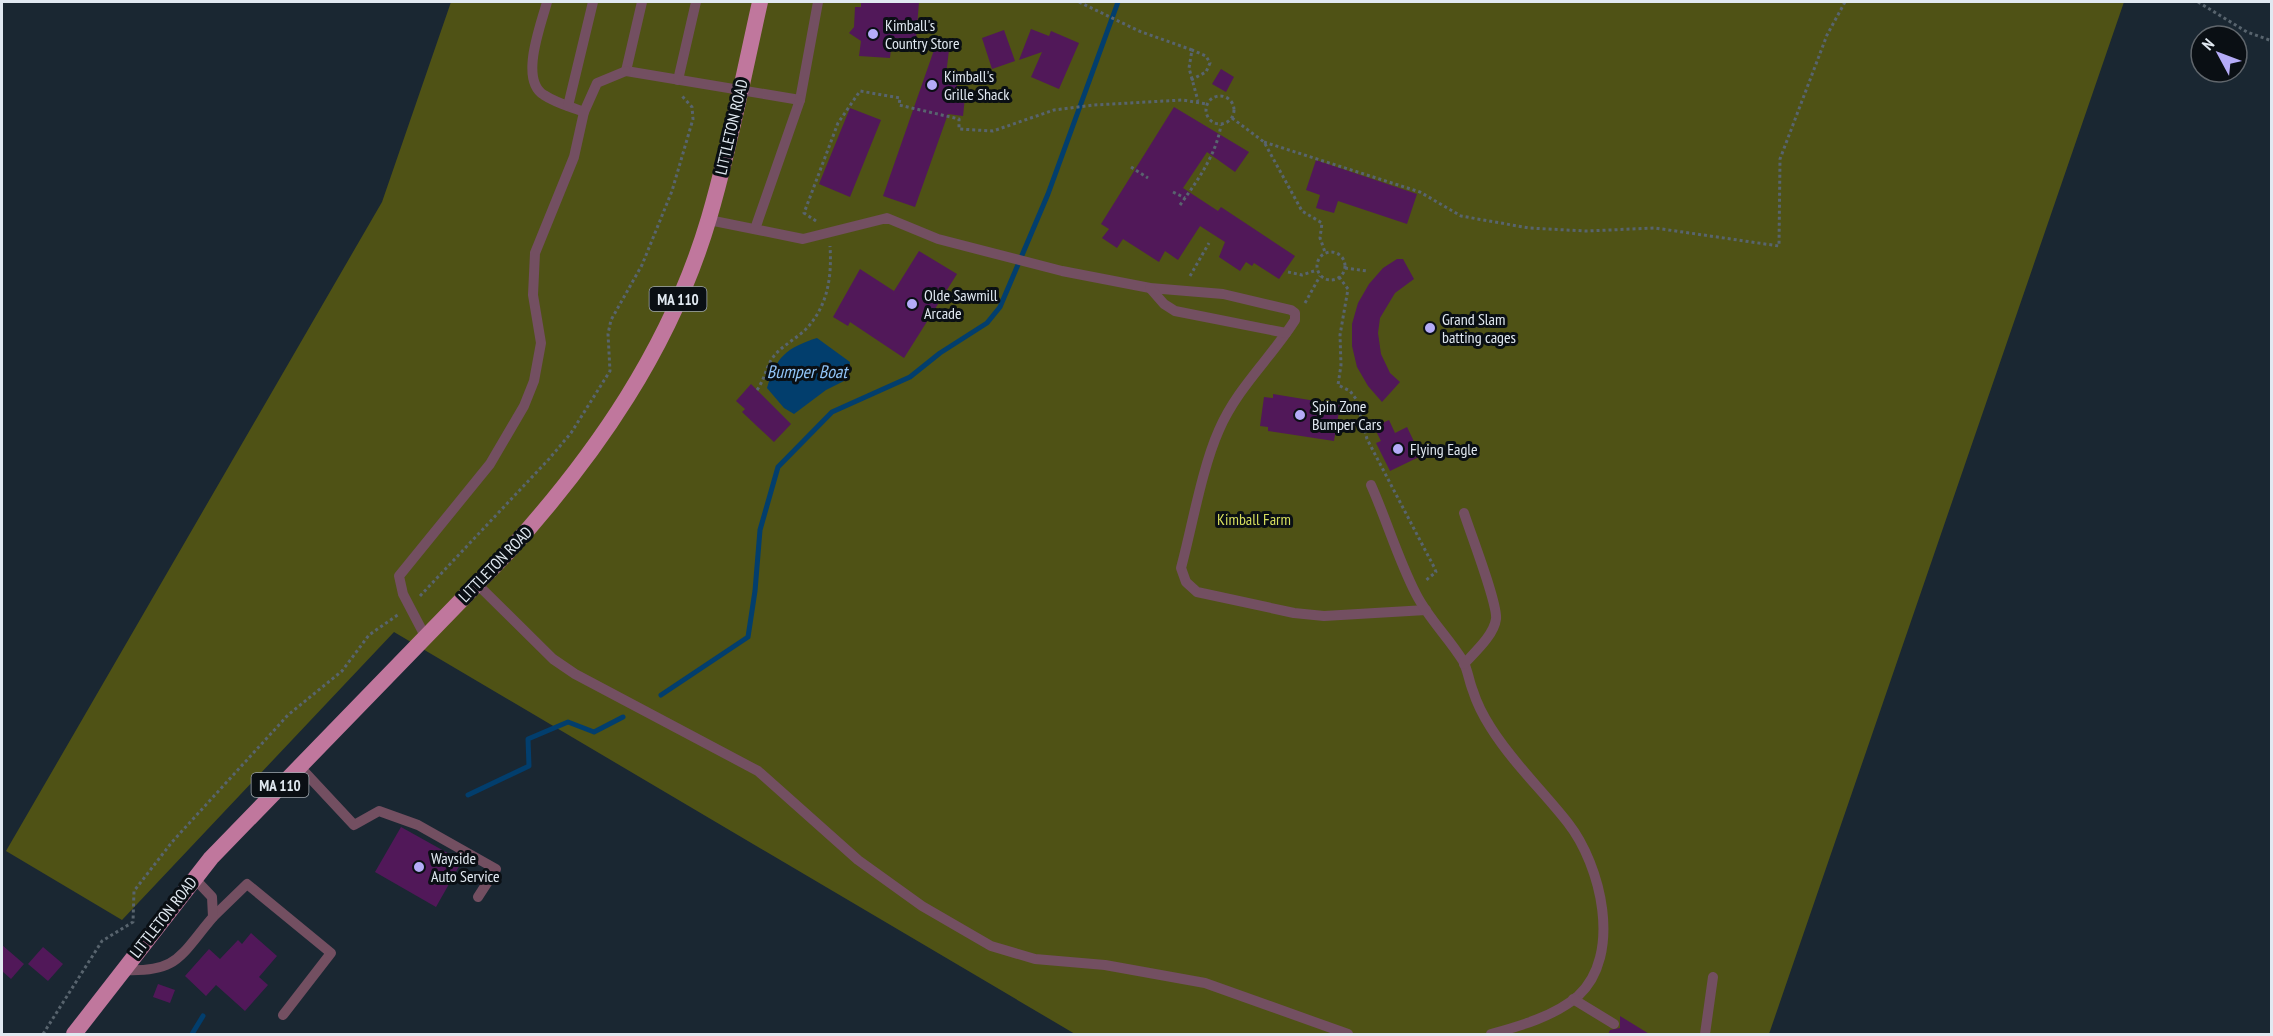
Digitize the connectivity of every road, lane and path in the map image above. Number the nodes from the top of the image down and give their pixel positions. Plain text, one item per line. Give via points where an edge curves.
1 (547, 2) edge
2 (593, 2) edge
3 (642, 2) edge
4 (696, 2) edge
5 (760, 2) edge
6 (818, 2) edge
7 (1079, 2) edge
8 (1845, 2) edge
9 (2198, 2) edge
10 (2271, 41) edge
11 (1192, 50) junction
12 (626, 71) junction
13 (678, 80) junction
14 (1191, 80) junction
15 (740, 90) junction
16 (800, 100) junction
17 (1198, 101) junction
18 (1207, 104) junction
19 (568, 106) junction
20 (584, 112) junction
21 (1232, 118) junction
22 (1221, 125) junction
23 (1264, 142) junction
24 (1131, 167) dead end
25 (1148, 178) dead end
26 (1173, 192) dead end
27 (1185, 198) junction
28 (1180, 205) dead end
29 (709, 220) junction
30 (755, 229) junction
31 (829, 234) junction
32 (1209, 243) dead end
33 (1325, 252) junction
34 (1345, 268) junction
35 (1317, 270) junction
36 (1367, 271) dead end
37 (1288, 272) dead end
38 (1320, 276) junction
39 (1339, 277) junction
40 (1150, 288) junction
41 (1180, 290) junction
42 (1295, 320) junction
43 (1286, 333) junction
44 (757, 390) dead end
45 (1371, 485) dead end
46 (1464, 513) dead end
47 (477, 584) junction
48 (1413, 588) junction
49 (1426, 610) junction
50 (426, 636) junction
51 (1464, 664) junction
52 (299, 765) junction
53 (194, 878) junction
54 (478, 897) dead end
55 (213, 917) junction
56 (121, 970) junction
57 (1713, 977) dead end
58 (1574, 999) junction
59 (283, 1016) dead end
60 (1614, 1024) dead end
61 (74, 1035) edge
62 (1348, 1035) edge
63 (1491, 1035) edge
64 (1705, 1035) edge

1 - 19 lane via 532,77 543,95
2 - 19 lane
3 - 12 lane
4 - 13 lane
5 - 15 main road, LITTLETON ROAD / MA 110
6 - 16 lane
7 - 11 path
8 - 23 path via 1827,35 1780,159 1779,246 1655,228 1552,229 1461,216 1420,192
9 - 10 path via 2247,32
11 - 14 path
11 - 14 path via 1206,56 1210,63 1206,72
12 - 13 lane
12 - 20 lane via 597,83
13 - 15 lane
14 - 17 path
15 - 16 lane
15 - 29 main road, LITTLETON ROAD / MA 110
16 - 30 lane
17 - 18 path
17 - 31 path via 1068,108 993,130 958,129 959,119 899,105 900,98 860,91 838,123 804,213
18 - 21 path via 1217,96 1227,98 1234,105
18 - 22 path via 1207,117
19 - 20 lane
20 - 50 lane via 574,158 535,253 533,295 541,343 534,381 490,464 399,576 403,594
21 - 22 path
21 - 23 path
22 - 27 path via 1207,165
23 - 33 path via 1302,211 1322,224 1320,238
24 - 25 path
26 - 27 path
27 - 28 path
29 - 30 lane
29 - 47 main road, LITTLETON ROAD / MA 110 via 663,334 628,399 553,502
30 - 31 lane via 803,239
31 - 40 lane via 887,218 976,250
31 - 44 path via 828,291 812,322 771,361
32 - 41 path
33 - 34 path via 1338,253
33 - 35 path via 1316,263
34 - 36 path
34 - 39 path
35 - 37 path via 1302,275
35 - 38 path
38 - 39 path
38 - 42 path
39 - 48 path via 1348,286 1348,294 1340,335 1338,385 1356,399 1368,439 1436,572
40 - 41 lane
40 - 43 lane via 1175,311
41 - 42 lane via 1274,304 1295,313
42 - 43 lane
43 - 49 lane via 1246,384 1218,431 1182,575 1197,592 1294,613 1324,616
45 - 48 lane
46 - 51 lane via 1494,599 1496,619
47 - 50 main road, LITTLETON ROAD / MA 110
47 - 62 lane via 553,659 758,771 858,860 969,936 1035,959 1116,967 1205,983
48 - 49 lane
49 - 51 lane
50 - 52 main road, LITTLETON ROAD / MA 110
51 - 58 lane via 1473,694 1491,728 1570,825 1597,879 1603,917 1601,950 1591,977
52 - 53 main road, LITTLETON ROAD / MA 110
52 - 54 lane via 354,825 379,811 418,825 496,869
53 - 55 lane via 212,897
53 - 56 main road, LITTLETON ROAD / MA 110
55 - 56 lane via 168,966 150,971
55 - 59 lane via 247,884 331,953
56 - 61 main road, LITTLETON ROAD / MA 110
57 - 64 lane
58 - 60 lane
58 - 63 lane via 1522,1025

